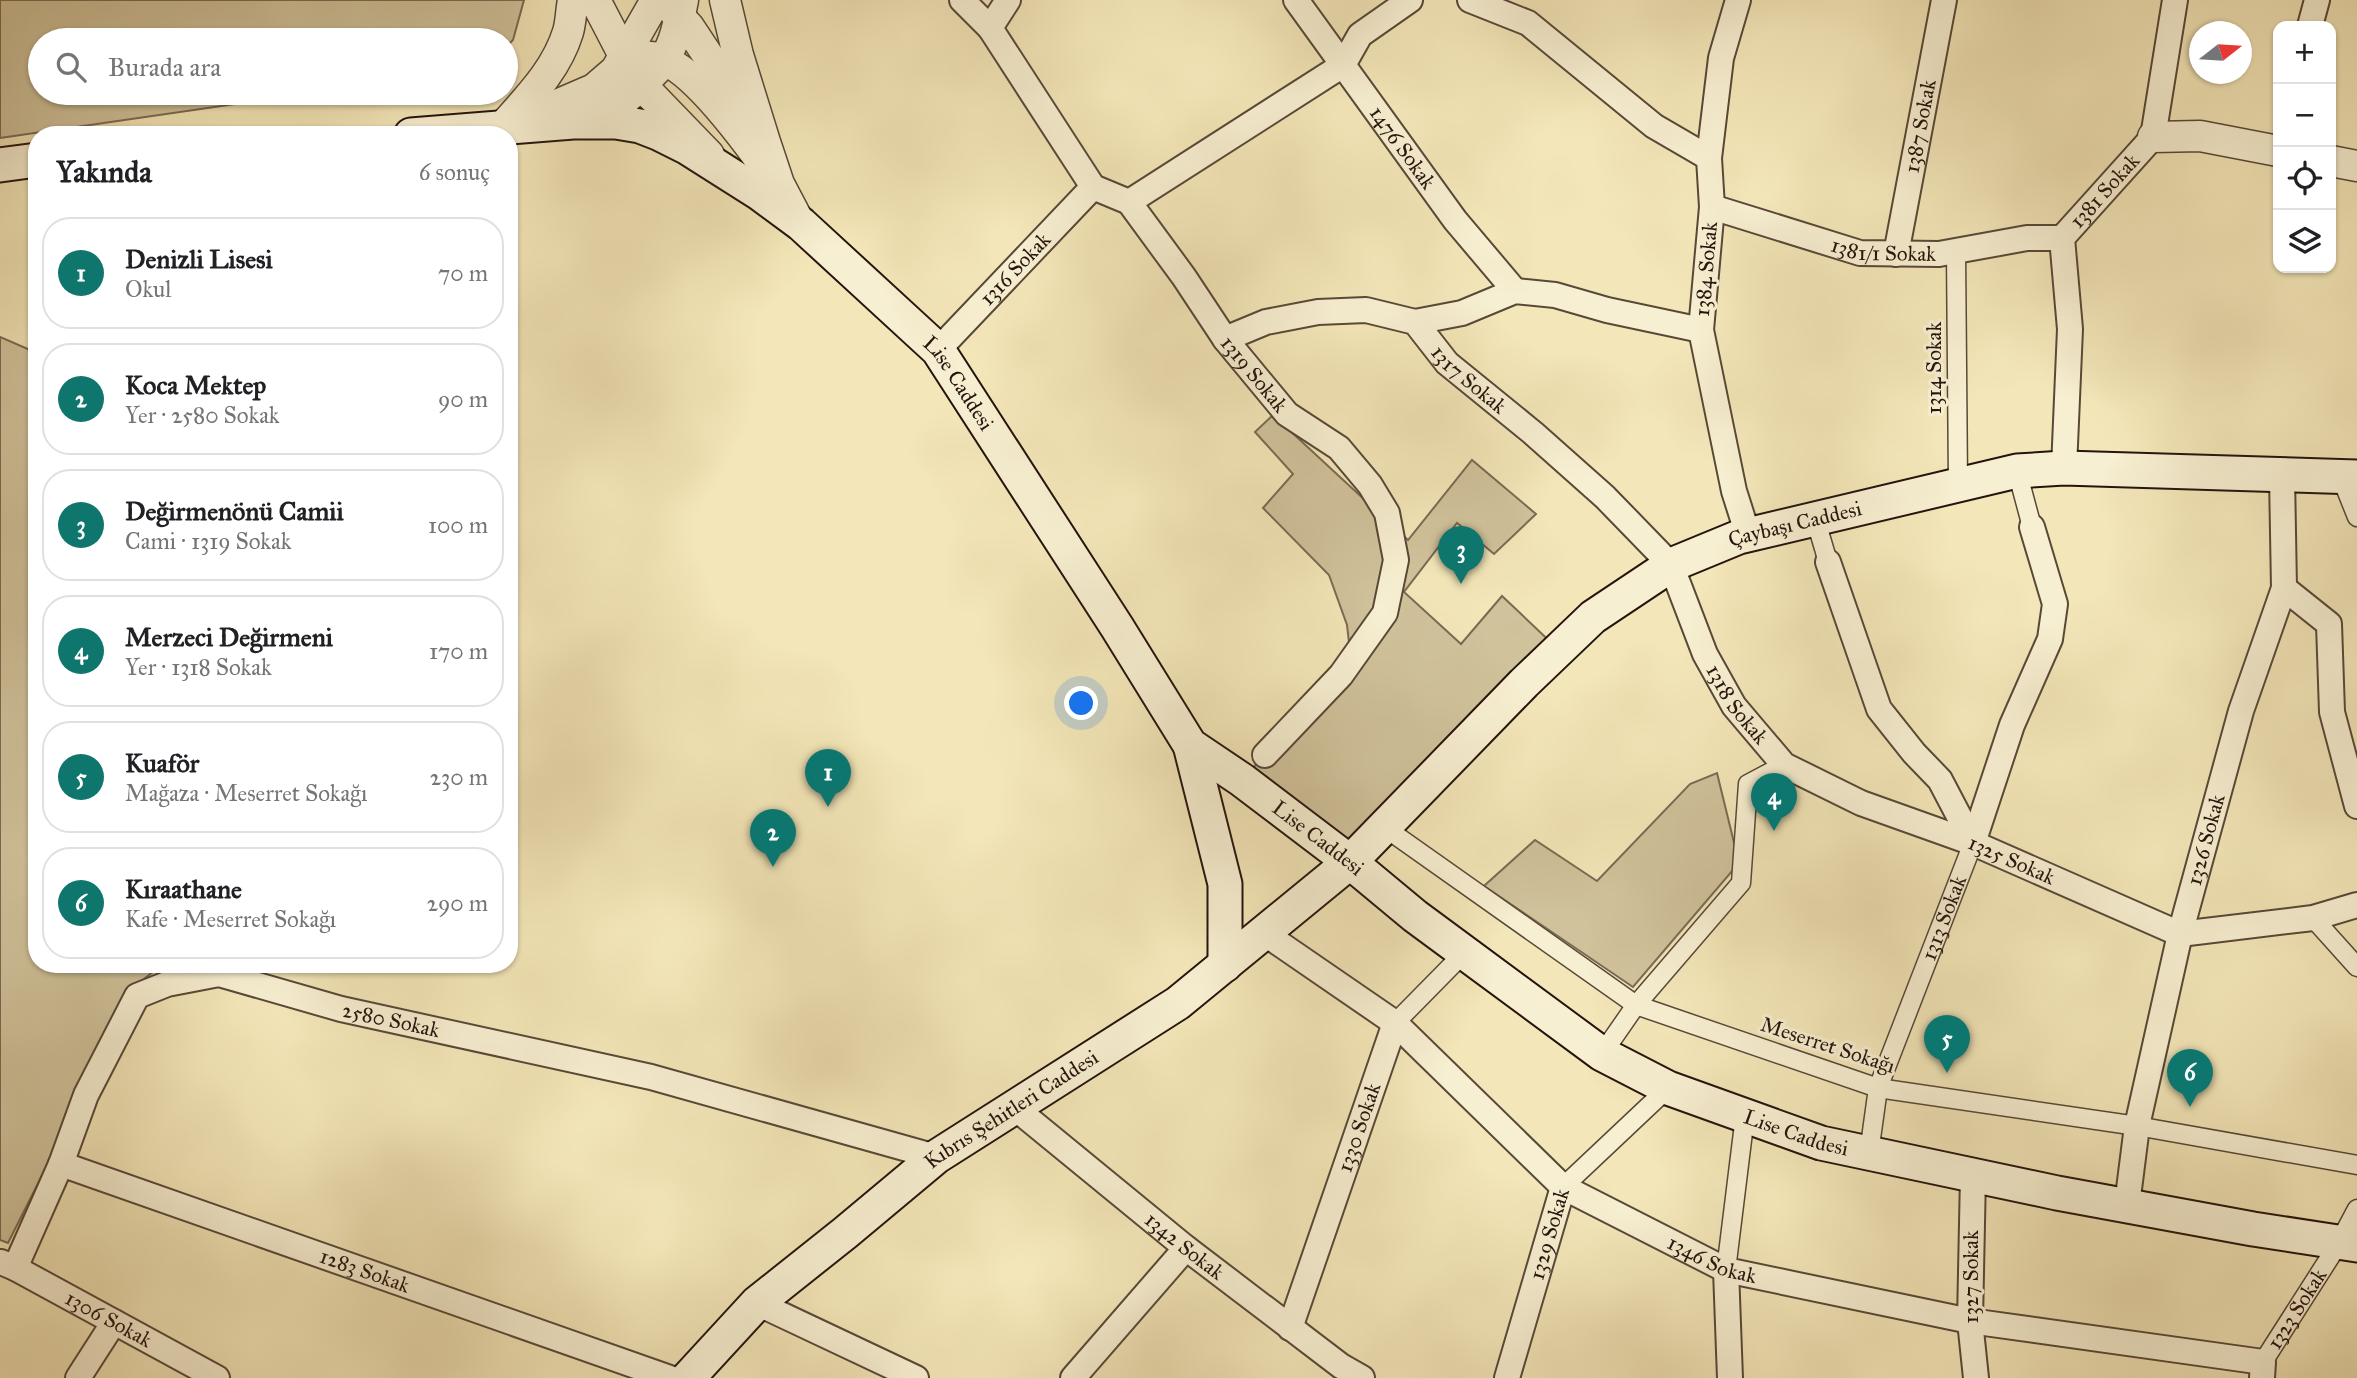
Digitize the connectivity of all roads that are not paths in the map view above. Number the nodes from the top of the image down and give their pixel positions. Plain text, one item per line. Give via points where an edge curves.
1 (573, 0) edge
2 (595, 0) edge
3 (656, 0) edge
4 (725, 0) edge
5 (962, 0) edge
6 (1008, 0) edge
7 (1296, 0) edge
8 (1410, 0) edge
9 (1471, 0) edge
10 (1738, 0) edge
11 (1944, 0) edge
12 (2175, 0) edge
13 (2317, 0) edge
14 (676, 6) edge
15 (2311, 21) edge
16 (990, 28) junction
17 (665, 58) junction
18 (1343, 65) junction
19 (633, 73) junction
20 (573, 121) junction
21 (504, 126) edge
22 (507, 126) edge
23 (518, 126) edge
24 (2153, 137) junction
25 (765, 142) junction
26 (2273, 148) edge
27 (1709, 158) junction
28 (28, 161) edge
29 (2336, 162) edge
30 (0, 165) edge
31 (2357, 166) edge
32 (724, 171) junction
33 (779, 184) junction
34 (1093, 187) junction
35 (1129, 202) junction
36 (1712, 207) junction
37 (801, 225) junction
38 (2062, 238) junction
39 (1956, 251) junction
40 (1896, 254) junction
41 (1515, 291) junction
42 (1415, 322) junction
43 (1701, 330) junction
44 (1225, 339) junction
45 (938, 350) junction
46 (2064, 468) junction
47 (2017, 471) junction
48 (2282, 476) junction
49 (2349, 477) edge
50 (1958, 484) junction
51 (2357, 517) edge
52 (1815, 518) junction
53 (2032, 527) joint
54 (1748, 535) junction
55 (1828, 562) joint
56 (1671, 565) junction
57 (2284, 588) junction
58 (1189, 745) junction
59 (1265, 755) dead end
60 (1784, 765) junction
61 (2357, 806) edge
62 (1384, 827) junction
63 (1973, 843) junction
64 (1350, 862) junction
65 (2357, 905) edge
66 (2313, 918) junction
67 (1264, 933) junction
68 (2180, 934) junction
69 (1465, 952) junction
70 (1225, 965) junction
71 (2357, 967) edge
72 (1636, 1005) junction
73 (1395, 1023) junction
74 (1602, 1054) junction
75 (1668, 1088) junction
76 (1878, 1088) junction
77 (1014, 1107) junction
78 (1745, 1116) junction
79 (2137, 1126) junction
80 (1869, 1153) junction
81 (936, 1157) junction
82 (61, 1164) junction
83 (2357, 1165) edge
84 (1973, 1175) junction
85 (1563, 1187) junction
86 (2127, 1205) junction
87 (2357, 1209) edge
88 (2348, 1244) edge
89 (1186, 1248) junction
90 (7, 1265) edge
91 (1726, 1270) junction
92 (757, 1303) junction
93 (1970, 1321) junction
94 (114, 1322) junction
95 (1290, 1328) junction
96 (2262, 1370) edge
97 (78, 1378) edge
98 (218, 1378) edge
99 (670, 1378) edge
100 (688, 1378) edge
101 (916, 1378) edge
102 (1073, 1378) edge
103 (1362, 1378) edge
104 (1507, 1378) edge
105 (1730, 1378) edge
106 (1976, 1378) edge

1 - 21 street via 568,32 556,60
2 - 19 street
3 - 19 street
4 - 25 street
5 - 16 street
6 - 16 street
7 - 18 street, 1476 Sokak
8 - 18 street via 1360,35
9 - 27 street via 1528,23 1654,126
10 - 27 street, 1384 Sokak via 1721,58
11 - 40 street, 1387 Sokak
12 - 24 street, 1381 Sokak
13 - 15 street
14 - 17 street via 674,40
14 - 25 street
16 - 34 street
17 - 19 street via 645,56
17 - 33 street via 726,114
18 - 35 street
18 - 41 street, 1476 Sokak via 1455,220
19 - 20 street via 626,100 595,117
19 - 22 street
19 - 32 street
20 - 23 main road, Lise Caddesi
20 - 32 main road, Lise Caddesi via 640,126
24 - 26 street via 2200,136
24 - 38 street, 1381 Sokak
25 - 33 street
27 - 36 street, 1384 Sokak
28 - 30 main road
29 - 31 street
32 - 37 main road, Lise Caddesi
33 - 37 street
34 - 35 street
34 - 45 street, 1316 Sokak
35 - 44 street, 1319 Sokak
36 - 40 street, 1381/1 Sokak via 1860,253
36 - 43 street, 1384 Sokak
37 - 45 main road, Lise Caddesi
38 - 39 street, 1381/1 Sokak via 2027,238
38 - 46 street, 1381 Sokak via 2070,329
39 - 40 street, 1381/1 Sokak
39 - 50 street, 1314 Sokak
41 - 42 street via 1462,313
41 - 43 street via 1555,295
42 - 44 street via 1366,310 1318,312 1266,322
42 - 56 street, 1317 Sokak via 1447,363 1554,451
43 - 54 street, 1384 Sokak via 1734,491
44 - 59 street, 1319 Sokak via 1287,414 1339,448 1370,485 1387,513 1396,560 1385,613 1341,675
45 - 58 main road, Lise Caddesi
46 - 47 main road, Çaybaşı Caddesi
46 - 48 main road, Çaybaşı Caddesi
47 - 50 main road, Çaybaşı Caddesi
47 - 53 street
48 - 49 main road, Çaybaşı Caddesi
48 - 57 street, 1326 Sokak
49 - 51 street
50 - 52 main road, Çaybaşı Caddesi
52 - 54 main road, Çaybaşı Caddesi
52 - 55 street
53 - 63 street, 1313 Sokak via 2055,604 2050,639 2012,724
54 - 56 main road, Çaybaşı Caddesi
55 - 63 street, 1325 Sokak via 1879,709 1940,780
56 - 60 street, 1318 Sokak via 1706,654 1734,706
56 - 62 main road, Çaybaşı Caddesi via 1593,617
57 - 61 street via 2329,624 2332,712
57 - 68 street, 1326 Sokak via 2241,711
58 - 64 main road, Lise Caddesi
58 - 70 main road via 1225,884
60 - 63 street, 1318 Sokak via 1861,803
60 - 72 street via 1748,784 1741,883
62 - 64 main road, Çaybaşı Caddesi
62 - 72 street, Meserret Sokağı
63 - 68 street, 1325 Sokak
63 - 76 street, 1313 Sokak
64 - 67 main road, Kıbrıs Şehitleri Caddesi
64 - 69 main road, Lise Caddesi
65 - 66 street
66 - 68 street
66 - 71 street
67 - 70 main road, Kıbrıs Şehitleri Caddesi
67 - 73 street, 1346 Sokak
68 - 79 street, 1326 Sokak
69 - 73 street, 1330 Sokak
69 - 74 main road, Lise Caddesi
70 - 77 main road, Kıbrıs Şehitleri Caddesi via 1178,1003
72 - 74 street
72 - 76 street, Meserret Sokağı
73 - 85 street, 1346 Sokak
73 - 95 street, 1330 Sokak
74 - 75 main road, Lise Caddesi
75 - 78 main road, Lise Caddesi
75 - 85 street, 1329 Sokak
76 - 79 street, Meserret Sokağı
76 - 80 street, 1313 Sokak
77 - 81 main road, Kıbrıs Şehitleri Caddesi
77 - 89 street, 1342 Sokak
78 - 80 main road, Lise Caddesi via 1821,1143
78 - 91 street
79 - 83 street, Meserret Sokağı
79 - 86 street, 1326 Sokak
80 - 84 main road, Lise Caddesi
81 - 82 street, 2580 Sokak via 651,1077 341,1009 219,974 167,984 137,996 86,1095
81 - 92 main road, Kıbrıs Şehitleri Caddesi
82 - 90 street, 2580 Sokak
82 - 99 street, 1283 Sokak
84 - 86 main road, Lise Caddesi
84 - 93 street, 1327 Sokak
85 - 91 street, 1346 Sokak
85 - 104 street, 1329 Sokak
86 - 88 main road, Lise Caddesi
87 - 88 street, 1323 Sokak
88 - 96 street, 1323 Sokak
89 - 95 street, 1342 Sokak
89 - 102 street
90 - 94 street, 1306 Sokak
91 - 93 street, 1346 Sokak
91 - 105 street
92 - 100 main road, Kıbrıs Şehitleri Caddesi
92 - 101 street
93 - 96 street, 1346 Sokak
93 - 106 street, 1327 Sokak
94 - 97 street
94 - 98 street, 1306 Sokak
95 - 103 street, 1342 Sokak

